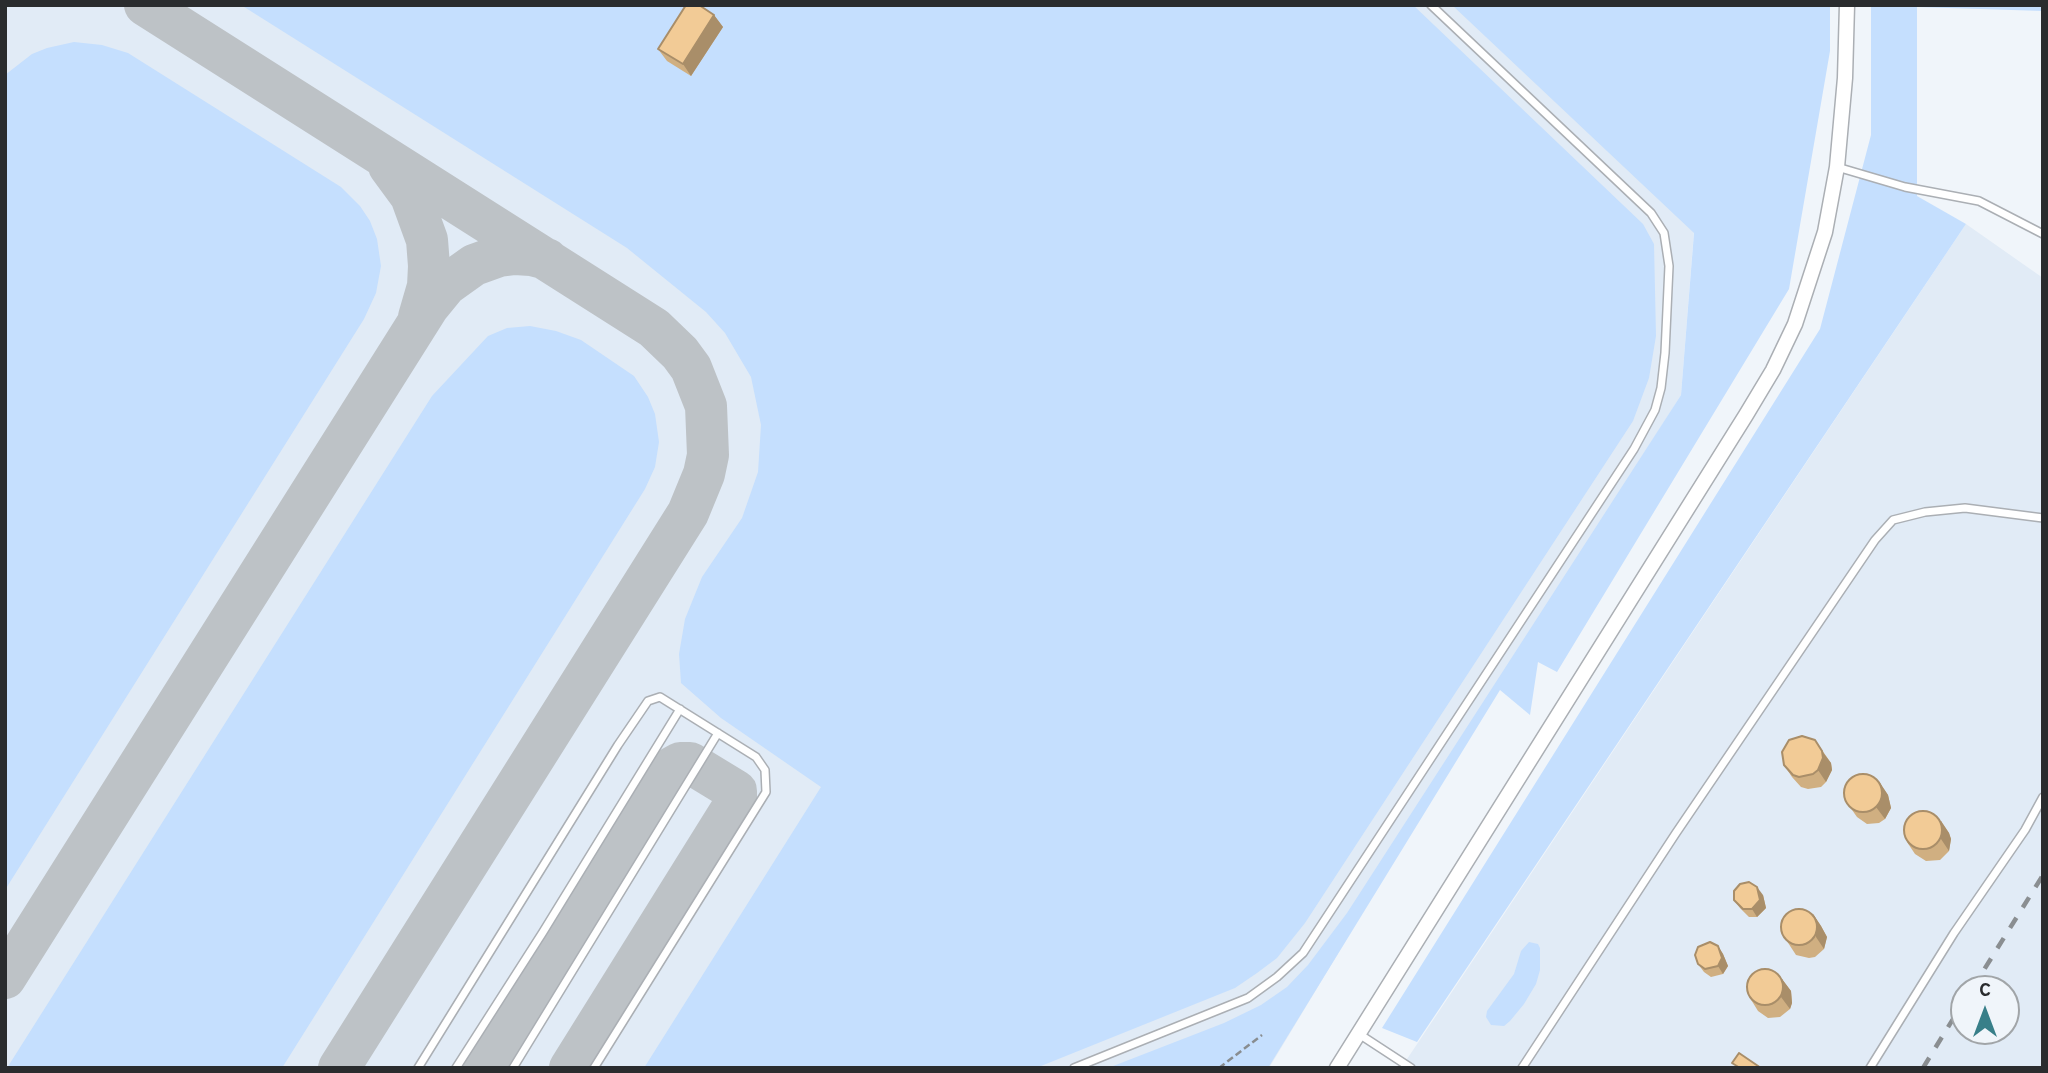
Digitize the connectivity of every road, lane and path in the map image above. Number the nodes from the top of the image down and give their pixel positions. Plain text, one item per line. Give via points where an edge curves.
1 (1431, 5) edge
2 (1847, 5) edge
3 (1837, 167) junction
4 (2043, 234) edge
5 (2043, 518) edge
6 (680, 709) junction
7 (718, 733) junction
8 (2043, 797) edge
9 (1359, 1034) junction
10 (1262, 1035) dead end
11 (418, 1068) edge
12 (456, 1068) edge
13 (513, 1068) edge
14 (593, 1068) edge
15 (1074, 1068) edge
16 (1219, 1068) edge
17 (1337, 1068) edge
18 (1411, 1068) edge
19 (1522, 1068) edge
20 (1870, 1068) edge

1 - 15 lane via 1651,213 1664,233 1669,266 1665,353 1655,410 1634,449 1303,953 1248,998
2 - 3 street
3 - 4 lane via 1905,187 1979,201
3 - 9 street via 1811,280 1773,370
5 - 19 lane via 1965,508 1892,520 1676,833
6 - 7 lane
6 - 11 lane via 660,697 648,701
6 - 12 lane
7 - 13 lane
7 - 14 lane via 756,757 765,770 766,792
8 - 20 lane
9 - 17 street
9 - 18 lane
10 - 16 path

